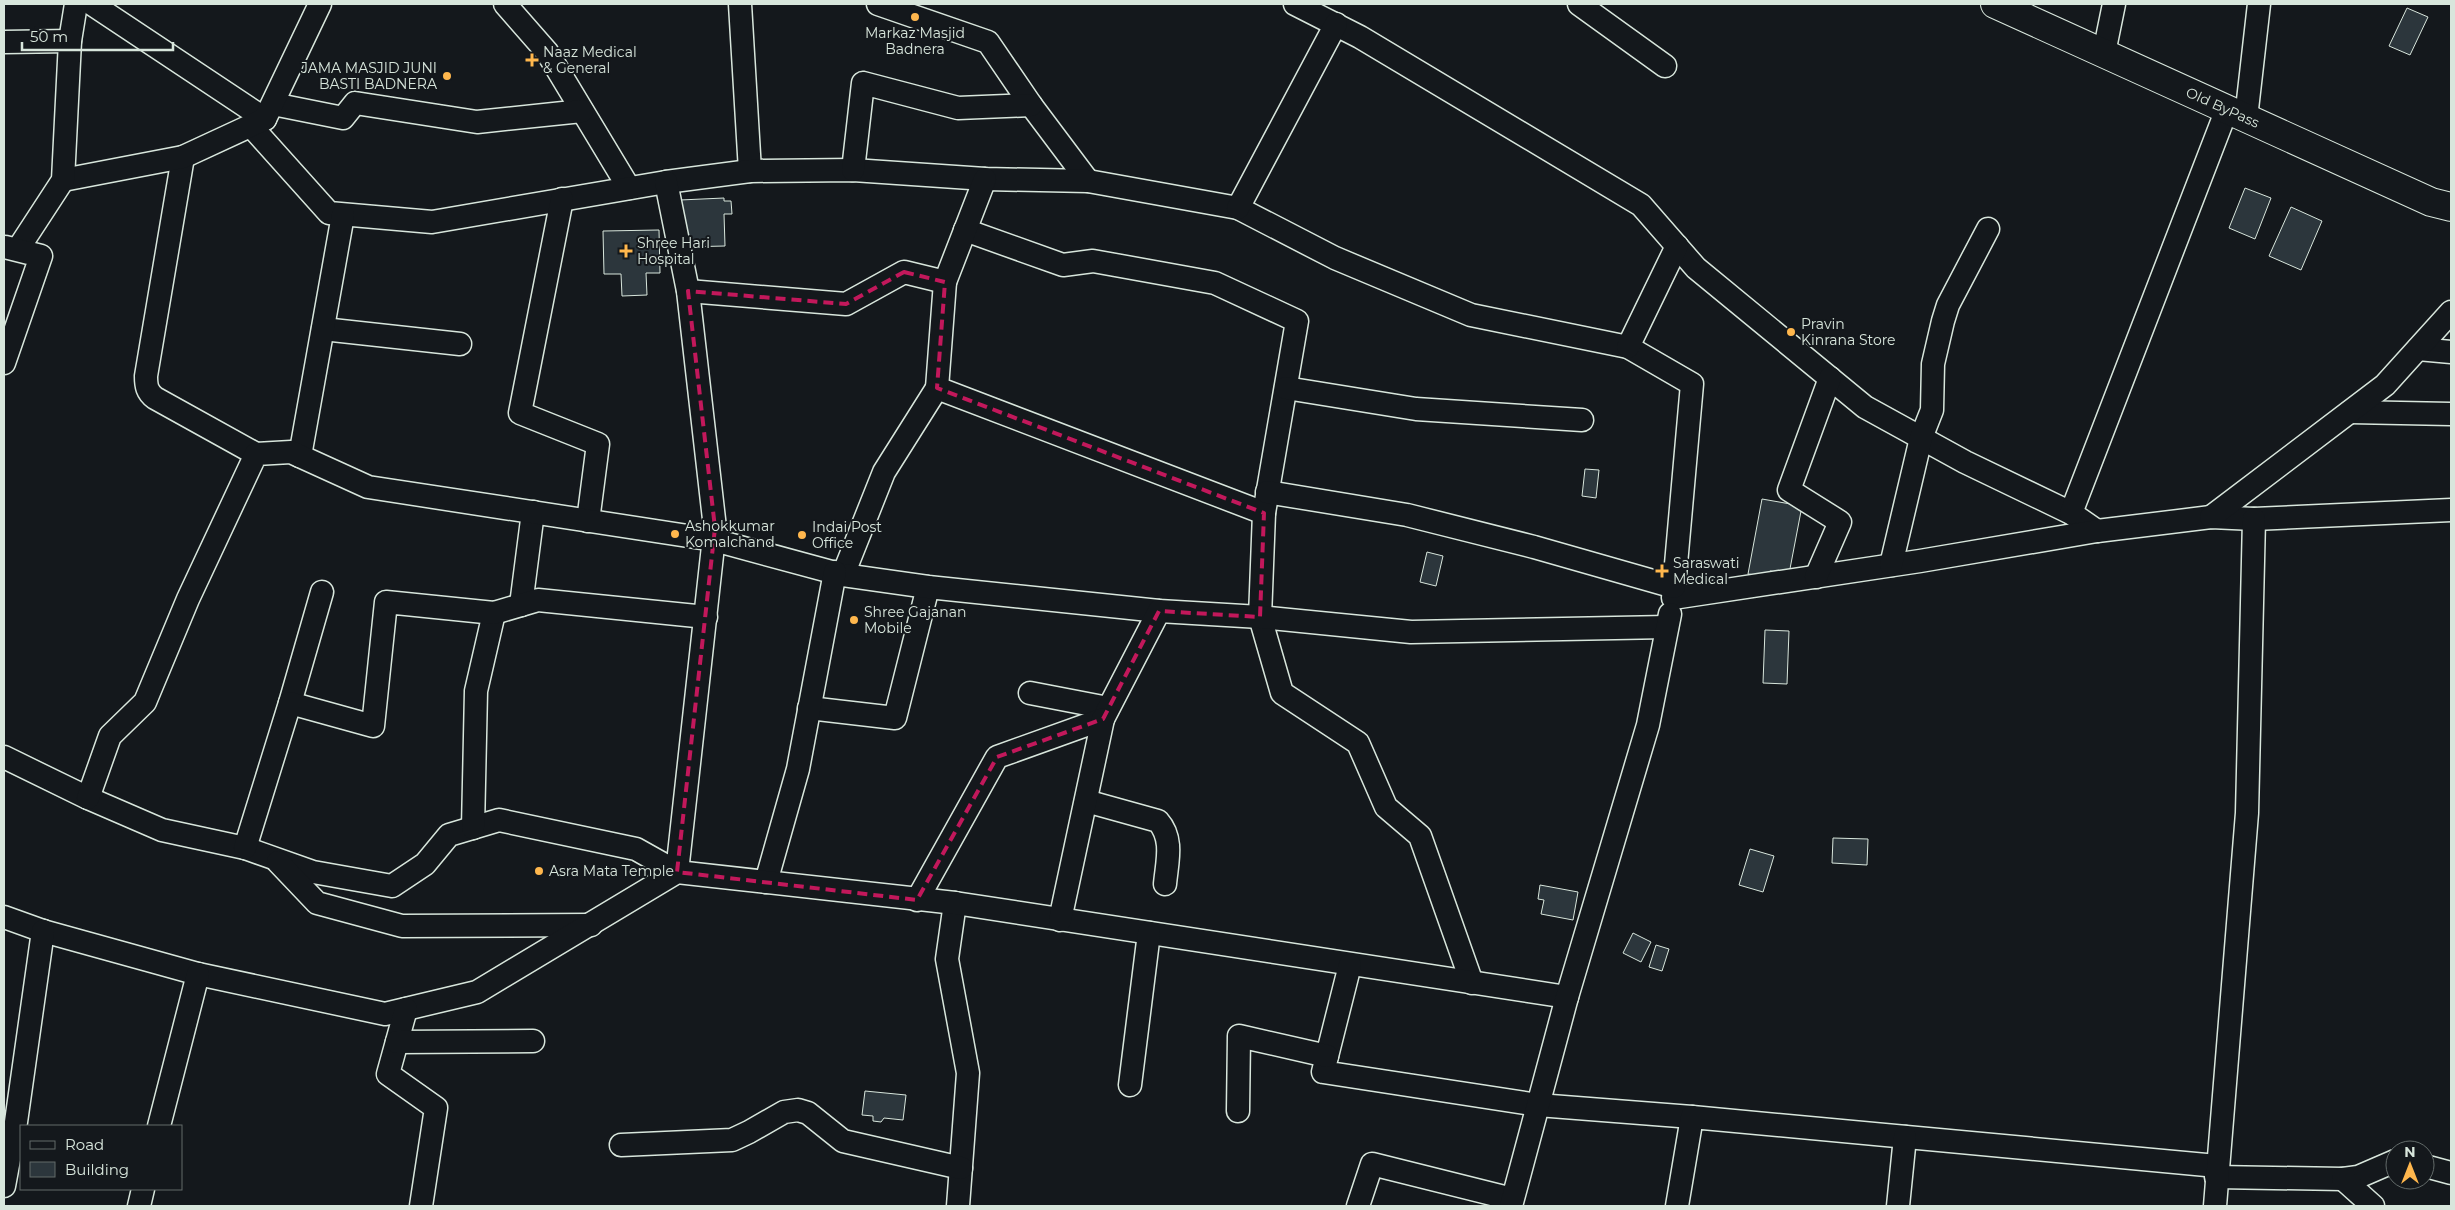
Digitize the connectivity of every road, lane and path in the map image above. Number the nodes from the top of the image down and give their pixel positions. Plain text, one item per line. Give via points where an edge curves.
1 (76, 4) edge
2 (92, 4) edge
3 (320, 4) edge
4 (506, 4) edge
5 (740, 4) edge
6 (878, 4) edge
7 (1295, 4) edge
8 (1579, 4) edge
9 (1995, 4) edge
10 (2114, 4) edge
11 (2259, 4) edge
12 (1336, 24) junction
13 (70, 41) junction
14 (4, 42) edge
15 (2104, 53) junction
16 (1665, 66) dead end
17 (1031, 105) junction
18 (582, 111) junction
19 (2237, 113) junction
20 (263, 116) junction
21 (183, 157) junction
22 (853, 170) junction
23 (750, 172) junction
24 (985, 179) junction
25 (63, 180) junction
26 (1088, 181) junction
27 (666, 182) junction
28 (629, 188) junction
29 (562, 199) junction
30 (2451, 207) edge
31 (1238, 208) junction
32 (343, 215) junction
33 (1988, 229) dead end
34 (965, 230) junction
35 (1677, 246) junction
36 (11, 248) edge
37 (946, 282) junction
38 (688, 291) junction
39 (2451, 313) edge
40 (323, 329) junction
41 (460, 344) dead end
42 (1628, 347) junction
43 (2418, 350) junction
44 (2451, 352) edge
45 (4, 363) edge
46 (1830, 378) junction
47 (937, 388) junction
48 (1286, 388) junction
49 (2350, 412) junction
50 (2451, 414) edge
51 (1582, 420) dead end
52 (1921, 438) junction
53 (256, 454) junction
54 (300, 456) junction
55 (1266, 503) junction
56 (2451, 510) edge
57 (533, 512) junction
58 (2071, 513) junction
59 (2211, 517) junction
60 (2254, 519) junction
61 (588, 521) junction
62 (2097, 532) junction
63 (714, 540) junction
64 (1891, 565) junction
65 (839, 574) junction
66 (1816, 577) junction
67 (928, 587) junction
68 (322, 592) dead end
69 (1673, 593) junction
70 (521, 605) junction
71 (1159, 611) junction
72 (494, 613) junction
73 (706, 617) junction
74 (1260, 617) junction
75 (1667, 627) junction
76 (1030, 693) dead end
77 (290, 703) junction
78 (810, 708) junction
79 (1106, 714) junction
80 (4, 757) edge
81 (88, 798) junction
82 (1086, 801) junction
83 (473, 828) junction
84 (246, 848) junction
85 (274, 858) junction
86 (677, 872) junction
87 (766, 882) junction
88 (1165, 884) dead end
89 (917, 900) junction
90 (955, 904) junction
91 (4, 917) edge
92 (1060, 920) junction
93 (591, 925) junction
94 (44, 931) junction
95 (1149, 933) junction
96 (1350, 965) junction
97 (198, 974) junction
98 (1472, 983) junction
99 (1567, 998) junction
100 (406, 1009) junction
101 (397, 1042) junction
102 (533, 1042) dead end
103 (1327, 1056) junction
104 (1130, 1085) dead end
105 (1538, 1105) junction
106 (1238, 1111) dead end
107 (1692, 1117) junction
108 (10, 1121) edge
109 (159, 1125) edge
110 (1905, 1137) junction
111 (621, 1145) dead end
112 (2385, 1165) edge
113 (961, 1168) junction
114 (2435, 1169) edge
115 (2217, 1171) junction
116 (2451, 1173) edge
117 (2343, 1180) junction
118 (4, 1186) edge
119 (143, 1190) edge
120 (1511, 1203) edge
121 (139, 1206) edge
122 (421, 1206) edge
123 (958, 1206) edge
124 (1358, 1206) edge
125 (1676, 1206) edge
126 (1898, 1206) edge
127 (2215, 1206) edge
128 (2373, 1206) edge

1 - 13 street
2 - 20 street
3 - 20 street
4 - 18 street via 546,52
5 - 23 street
6 - 17 street via 988,42
7 - 12 street
8 - 16 street
9 - 15 highway, Old ByPass
10 - 15 street
11 - 19 street
12 - 31 street
12 - 35 street via 1641,205
13 - 14 street
13 - 25 street
15 - 19 highway, Old ByPass
17 - 22 street via 958,108 863,82
17 - 26 street
18 - 20 street via 477,122 355,103 343,118
18 - 28 street
19 - 30 highway, Old ByPass via 2431,202
19 - 58 street
20 - 21 street
20 - 32 street via 329,214
21 - 25 street
21 - 53 street via 146,385 149,394 155,398
22 - 23 street
22 - 24 street
23 - 27 street
24 - 26 street
24 - 34 street
25 - 36 street
26 - 31 street
27 - 28 street
27 - 38 street
28 - 29 street
29 - 32 street via 432,222
29 - 61 street via 520,413 598,444
31 - 42 street via 1335,258 1471,314
32 - 40 street
33 - 52 street via 1948,305 1933,364 1932,410
34 - 37 street
34 - 48 street via 1063,265 1092,262 1215,283 1297,321
35 - 42 street
35 - 46 street via 1696,268
36 - 45 street via 41,256
37 - 38 street via 904,272 846,304
37 - 47 street
38 - 63 street
39 - 43 street
40 - 41 street
40 - 54 street
42 - 69 street via 1692,384
43 - 44 street
43 - 49 street via 2385,385
46 - 52 street via 1865,407
46 - 66 street via 1789,490 1840,522
47 - 55 street
47 - 65 street via 884,472
48 - 51 street via 1416,409
48 - 55 street
49 - 50 street
49 - 59 street
52 - 58 street
52 - 64 street
53 - 54 street via 291,452
53 - 81 street via 188,599 145,702 110,736
54 - 57 street via 368,487
55 - 69 street via 1406,515 1534,547
55 - 74 street
56 - 60 street
57 - 61 street
57 - 70 street
58 - 62 street
59 - 60 street
59 - 62 street
60 - 115 street via 2247,813
61 - 63 street
62 - 64 street
63 - 65 street
63 - 73 street
64 - 66 street
65 - 67 street
65 - 78 street
66 - 69 street
67 - 71 street
67 - 78 street via 895,718
68 - 77 street
69 - 75 street
70 - 72 street
70 - 73 street via 538,600
71 - 74 street
71 - 79 street
72 - 77 street via 386,602 373,726
72 - 83 street via 476,691
73 - 86 street
74 - 75 street via 1411,632
74 - 98 street via 1282,693 1358,743 1386,807 1420,836
75 - 99 street via 1648,725
76 - 79 street
77 - 84 street
78 - 87 street via 798,769
79 - 82 street
79 - 89 street via 997,757
80 - 81 street
81 - 84 street via 162,830
82 - 88 street via 1158,821 1166,829 1169,840
82 - 92 street
83 - 85 street via 449,835 425,864 392,886 313,872
83 - 86 street via 499,820 636,849
84 - 85 street
85 - 93 street via 317,903 402,926
86 - 87 street
86 - 93 street
87 - 89 street
89 - 90 street
90 - 92 street
90 - 113 street via 947,959 968,1073
91 - 94 street
92 - 95 street
93 - 100 street via 477,992
94 - 97 street
94 - 108 street
95 - 96 street
95 - 104 street
96 - 98 street
96 - 103 street
97 - 100 street via 385,1014
97 - 109 street
98 - 99 street
99 - 105 street
100 - 101 street
101 - 102 street
101 - 122 street via 388,1074 436,1108
103 - 105 street via 1323,1072
103 - 106 street via 1239,1036
105 - 107 street
105 - 120 street
107 - 110 street
107 - 125 street
108 - 118 street
110 - 115 street
110 - 126 street
111 - 113 street via 732,1140 784,1112 798,1110 808,1113 831,1134 843,1140
112 - 117 street
113 - 123 street
114 - 116 street
115 - 117 street
115 - 127 street
117 - 128 street
119 - 121 street
120 - 124 street via 1372,1164

